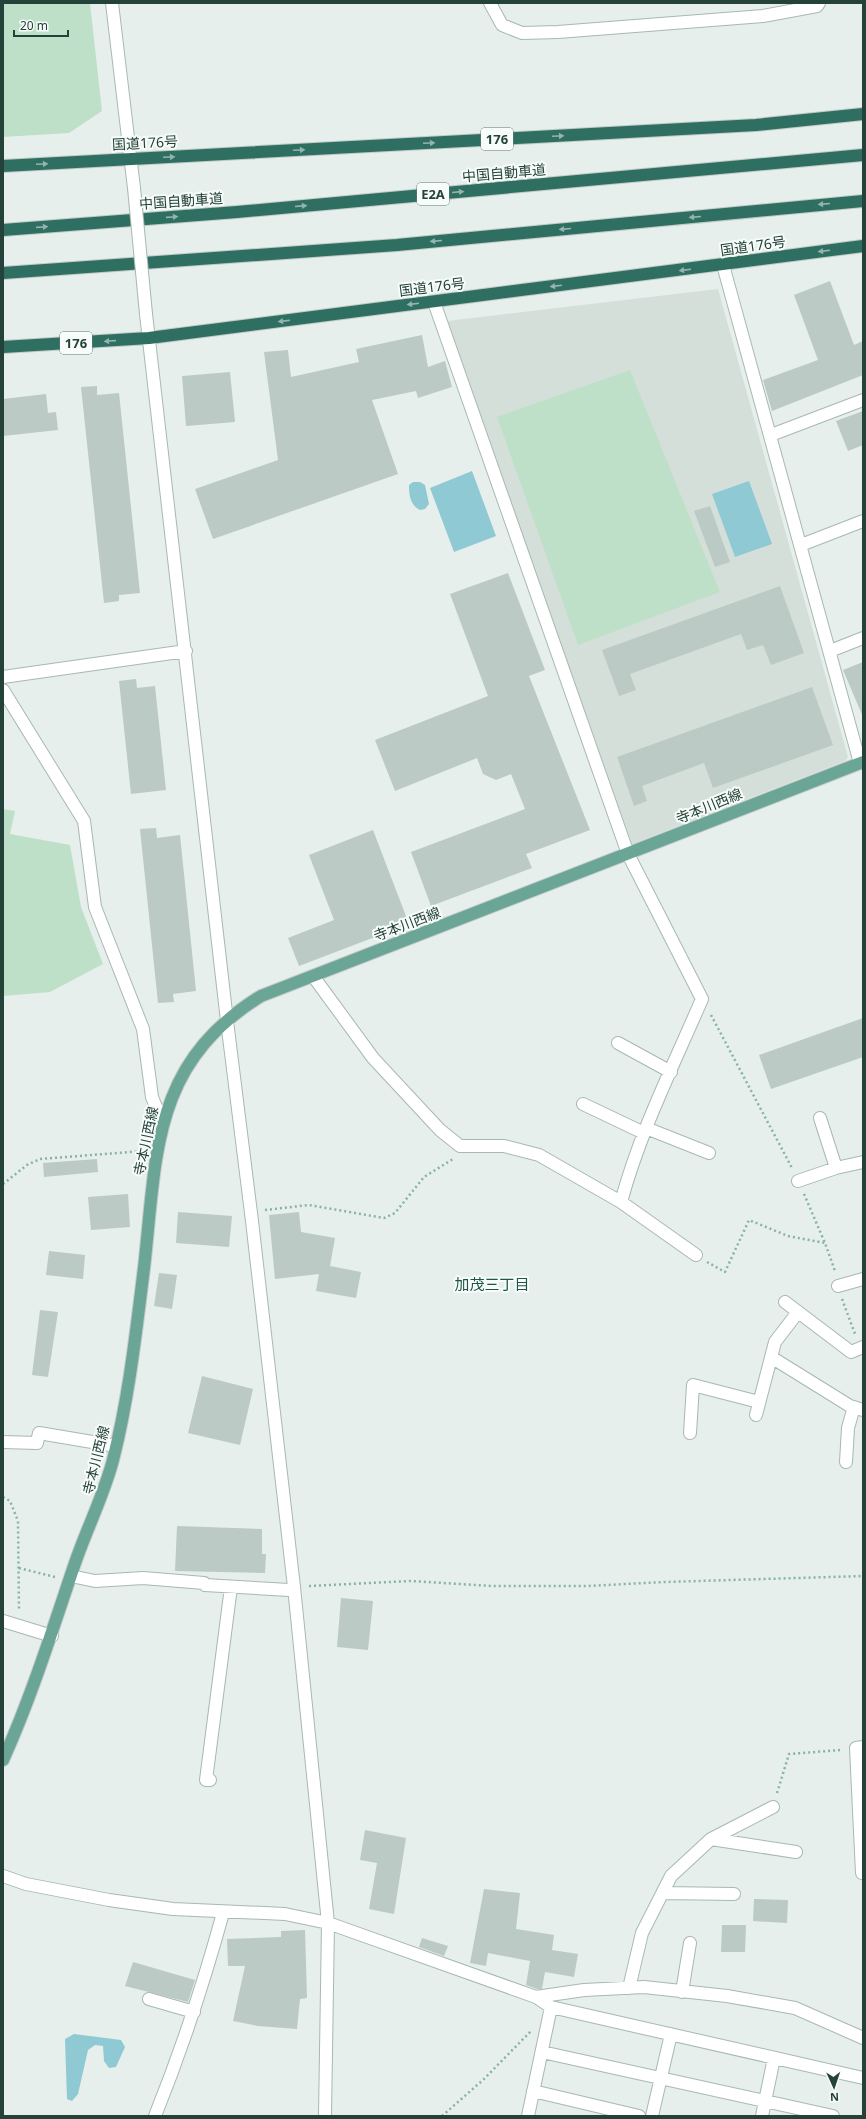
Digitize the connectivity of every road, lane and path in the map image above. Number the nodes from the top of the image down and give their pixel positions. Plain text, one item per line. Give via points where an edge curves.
1 (112, 3) edge
2 (490, 3) edge
3 (819, 3) edge
4 (863, 114) edge
5 (863, 154) edge
6 (130, 159) junction
7 (3, 166) edge
8 (863, 201) edge
9 (3, 230) edge
10 (863, 246) edge
11 (723, 265) junction
12 (3, 273) edge
13 (434, 302) junction
14 (149, 338) junction
15 (3, 347) edge
16 (863, 400) edge
17 (771, 435) junction
18 (863, 521) edge
19 (802, 545) junction
20 (863, 638) edge
21 (186, 651) junction
22 (830, 651) junction
23 (3, 677) edge
24 (3, 690) edge
25 (862, 762) edge
26 (628, 854) junction
27 (313, 976) junction
28 (702, 999) junction
29 (227, 1021) junction
30 (618, 1043) dead end
31 (671, 1072) junction
32 (583, 1104) dead end
33 (164, 1116) junction
34 (820, 1118) dead end
35 (645, 1131) junction
36 (464, 1146) junction
37 (157, 1152) junction
38 (709, 1153) dead end
39 (863, 1162) edge
40 (836, 1168) junction
41 (798, 1181) junction
42 (3, 1184) edge
43 (621, 1202) junction
44 (251, 1212) junction
45 (696, 1256) joint
46 (863, 1279) edge
47 (838, 1286) dead end
48 (785, 1302) dead end
49 (798, 1312) junction
50 (863, 1347) edge
51 (771, 1357) junction
52 (759, 1402) junction
53 (858, 1409) edge
54 (756, 1415) dead end
55 (690, 1434) dead end
56 (3, 1442) edge
57 (116, 1446) junction
58 (846, 1462) dead end
59 (3, 1497) edge
60 (19, 1568) junction
61 (863, 1576) edge
62 (70, 1578) junction
63 (231, 1587) junction
64 (294, 1587) junction
65 (3, 1621) edge
66 (21, 1627) junction
67 (52, 1636) junction
68 (859, 1748) edge
69 (3, 1760) edge
70 (206, 1780) dead end
71 (773, 1807) joint
72 (711, 1839) junction
73 (796, 1852) dead end
74 (862, 1873) dead end
75 (3, 1876) edge
76 (663, 1893) junction
77 (734, 1894) dead end
78 (223, 1913) junction
79 (328, 1923) junction
80 (690, 1943) dead end
81 (628, 1988) junction
82 (682, 1992) junction
83 (536, 1997) junction
84 (149, 1998) dead end
85 (551, 2009) junction
86 (194, 2012) junction
87 (671, 2034) junction
88 (863, 2038) edge
89 (542, 2052) junction
90 (774, 2058) junction
91 (661, 2078) junction
92 (863, 2078) edge
93 (533, 2091) junction
94 (765, 2102) junction
95 (156, 2116) edge
96 (325, 2116) edge
97 (442, 2116) edge
98 (528, 2116) edge
99 (639, 2116) edge
100 (652, 2116) edge
101 (762, 2116) edge
102 (833, 2116) edge

1 - 6 street
2 - 3 street via 502,24 522,32 558,32 763,16 817,6
6 -> 4 highway, 国道176号 / 176 via 748,125
9 -> 5 highway, 中国自動車道 / E2A via 237,212
7 -> 6 highway, 国道176号 / 176
6 - 14 street, bridge
8 -> 12 highway via 397,245
10 -> 11 highway, 国道176号 / 176
11 -> 13 highway, 国道176号 / 176
11 - 17 street
13 -> 14 highway, 国道176号 / 176
13 - 26 street
14 -> 15 highway, 国道176号 / 176
14 - 21 street
16 - 17 street
17 - 19 street
18 - 19 street
19 - 22 street
20 - 22 street
21 - 23 street
21 - 29 street
22 - 25 street
24 - 33 street via 84,821 95,907 143,1029 152,1097
25 - 26 main road, 寺本川西線
26 - 27 main road, 寺本川西線
26 - 28 street
27 - 29 main road, 寺本川西線 via 261,996
27 - 36 street via 372,1058 440,1130
28 - 31 street
28 - 41 path
29 - 33 main road, 寺本川西線 via 193,1056
29 - 44 street
30 - 31 street
31 - 35 street
32 - 35 street
33 - 37 main road, 寺本川西線
34 - 40 street
35 - 38 street
35 - 43 street via 630,1169
36 - 43 street via 504,1146 539,1155
36 - 44 path via 464,1153 424,1177 395,1213 384,1218 309,1205
37 - 42 path via 118,1152 40,1159 27,1165
37 - 57 main road, 寺本川西線 via 137,1325
39 - 40 street
40 - 41 street
41 - 45 path via 825,1243 788,1236 748,1220 725,1272
43 - 45 street
44 - 64 street
46 - 47 street
48 - 49 street
49 - 50 street via 851,1352
49 - 51 street via 775,1342
51 - 52 street
51 - 53 street
52 - 54 street
52 - 55 street via 693,1385
53 - 58 street via 848,1428
56 - 57 street via 37,1443 39,1433
57 - 62 main road, 寺本川西線 via 100,1504
59 - 60 path via 10,1501 18,1521
60 - 62 path
60 - 66 path
61 - 64 path via 587,1586 492,1586 411,1582
62 - 63 street via 95,1581 143,1578
62 - 67 main road, 寺本川西線
63 - 64 street via 289,1590
63 - 70 street via 209,1718
64 - 79 street
65 - 66 street
66 - 67 street
67 - 69 main road, 寺本川西線 via 25,1710
68 - 71 path via 788,1754
68 - 74 street
71 - 72 street
72 - 73 street
72 - 76 street via 671,1876
75 - 78 street via 26,1884 109,1900
76 - 77 street
76 - 81 street via 642,1933
78 - 79 street via 285,1914
78 - 86 street
79 - 83 street
79 - 96 street
80 - 82 street
81 - 82 street via 644,1987
81 - 83 street via 584,1990
82 - 88 street via 727,1996 795,2008
83 - 85 street
84 - 86 street
85 - 87 street
85 - 89 street
85 - 97 path via 483,2080
86 - 95 street
87 - 90 street
87 - 91 street
89 - 91 street
89 - 93 street
90 - 92 street
90 - 94 street
91 - 94 street
91 - 100 street
93 - 98 street
93 - 99 street
94 - 101 street
94 - 102 street

